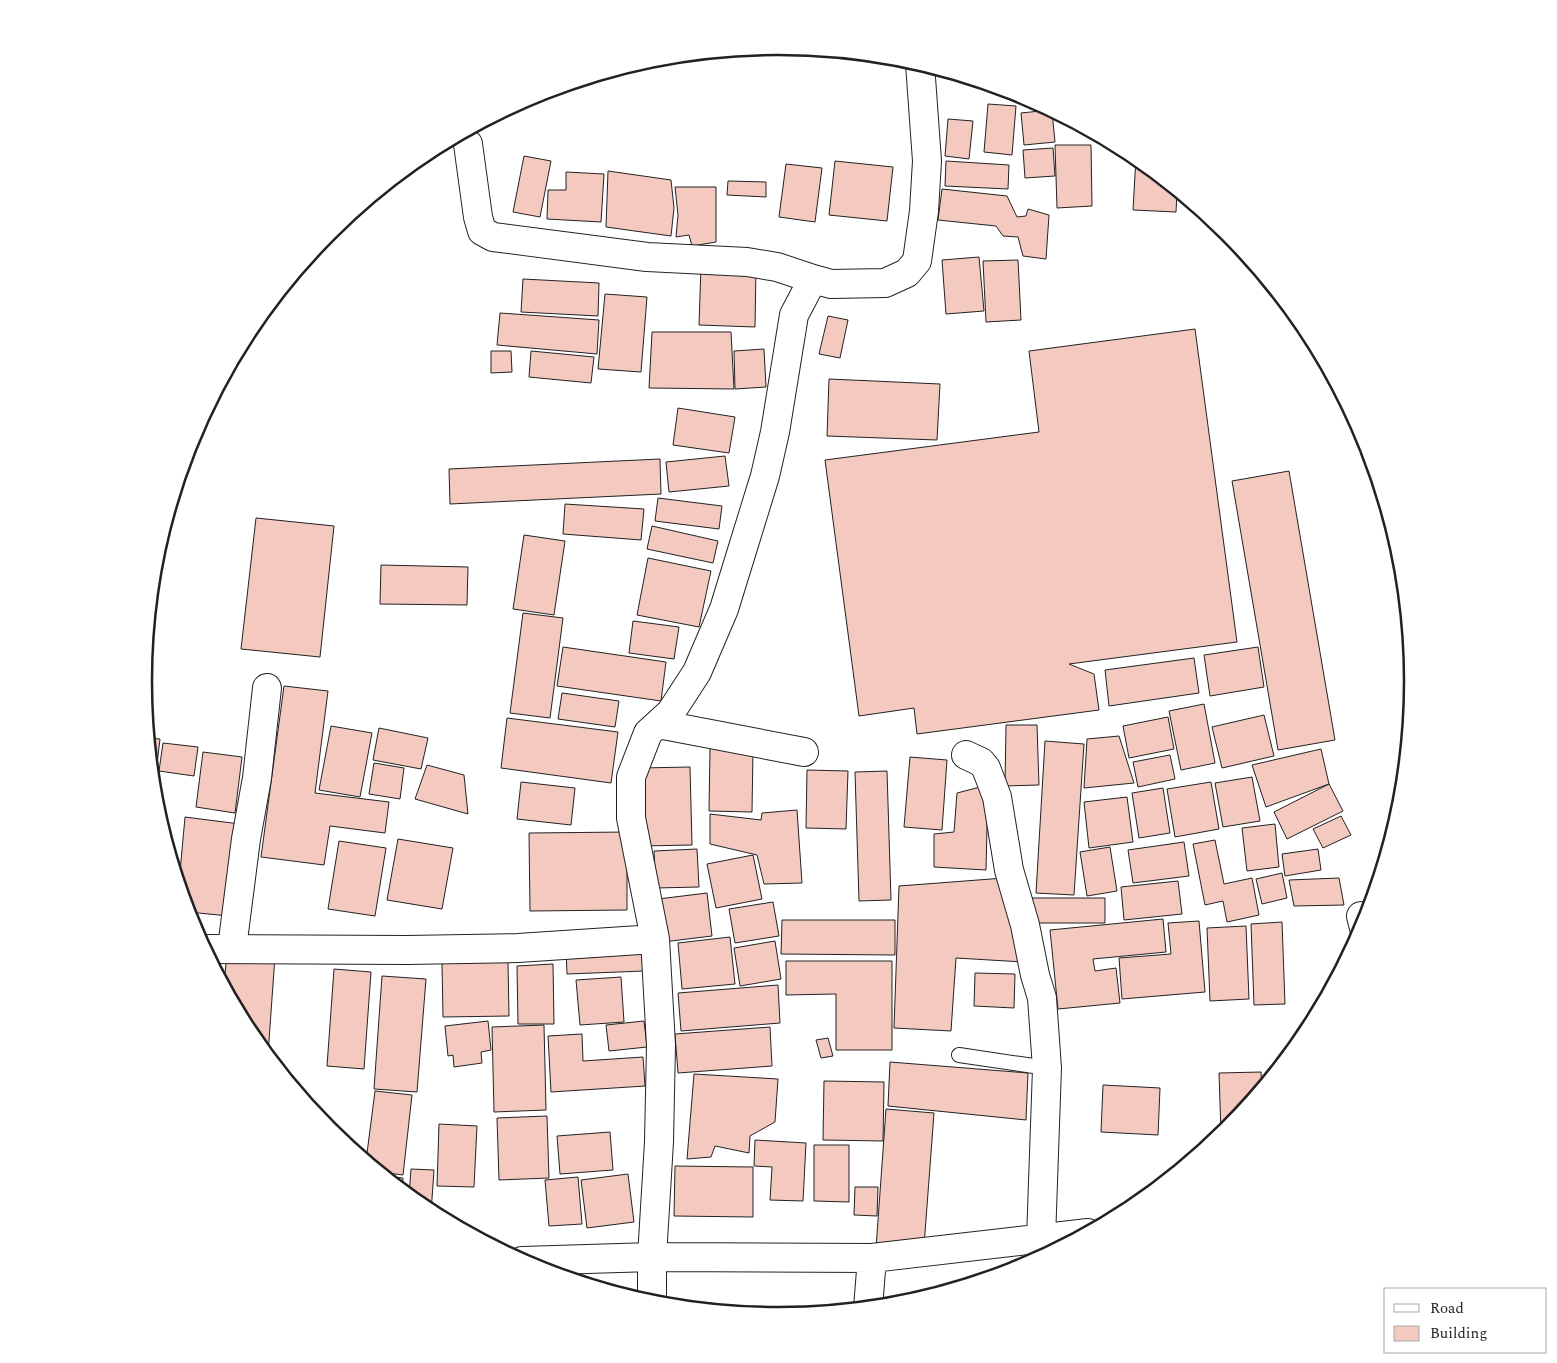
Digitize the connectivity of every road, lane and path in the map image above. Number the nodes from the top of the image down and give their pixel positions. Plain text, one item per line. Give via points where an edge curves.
1 (921, 71) edge
2 (468, 144) dead end
3 (813, 279) junction
4 (267, 688) dead end
5 (658, 724) junction
6 (804, 752) dead end
7 (966, 756) dead end
8 (655, 939) junction
9 (232, 948) junction
10 (212, 949) edge
11 (959, 1055) dead end
12 (1047, 1068) junction
13 (1071, 1235) edge
14 (1041, 1239) junction
15 (652, 1257) junction
16 (872, 1258) junction
17 (542, 1261) edge
18 (652, 1295) edge
19 (869, 1302) edge

1 - 3 street via 927,161 917,261 907,273 885,283 831,284
2 - 3 street via 478,217 482,231 494,237 647,257 747,262
3 - 5 street via 794,315 773,441 724,609 697,672 671,712
4 - 9 street
5 - 6 street
5 - 8 street via 648,733 631,777 630,800
7 - 12 street via 981,762 986,768 997,797 1009,870 1042,998
8 - 9 street via 518,948
8 - 15 street via 661,1045
9 - 10 street
11 - 12 lane
12 - 14 street
13 - 14 street
14 - 16 street
15 - 16 street
15 - 17 street
15 - 18 street
16 - 19 street

